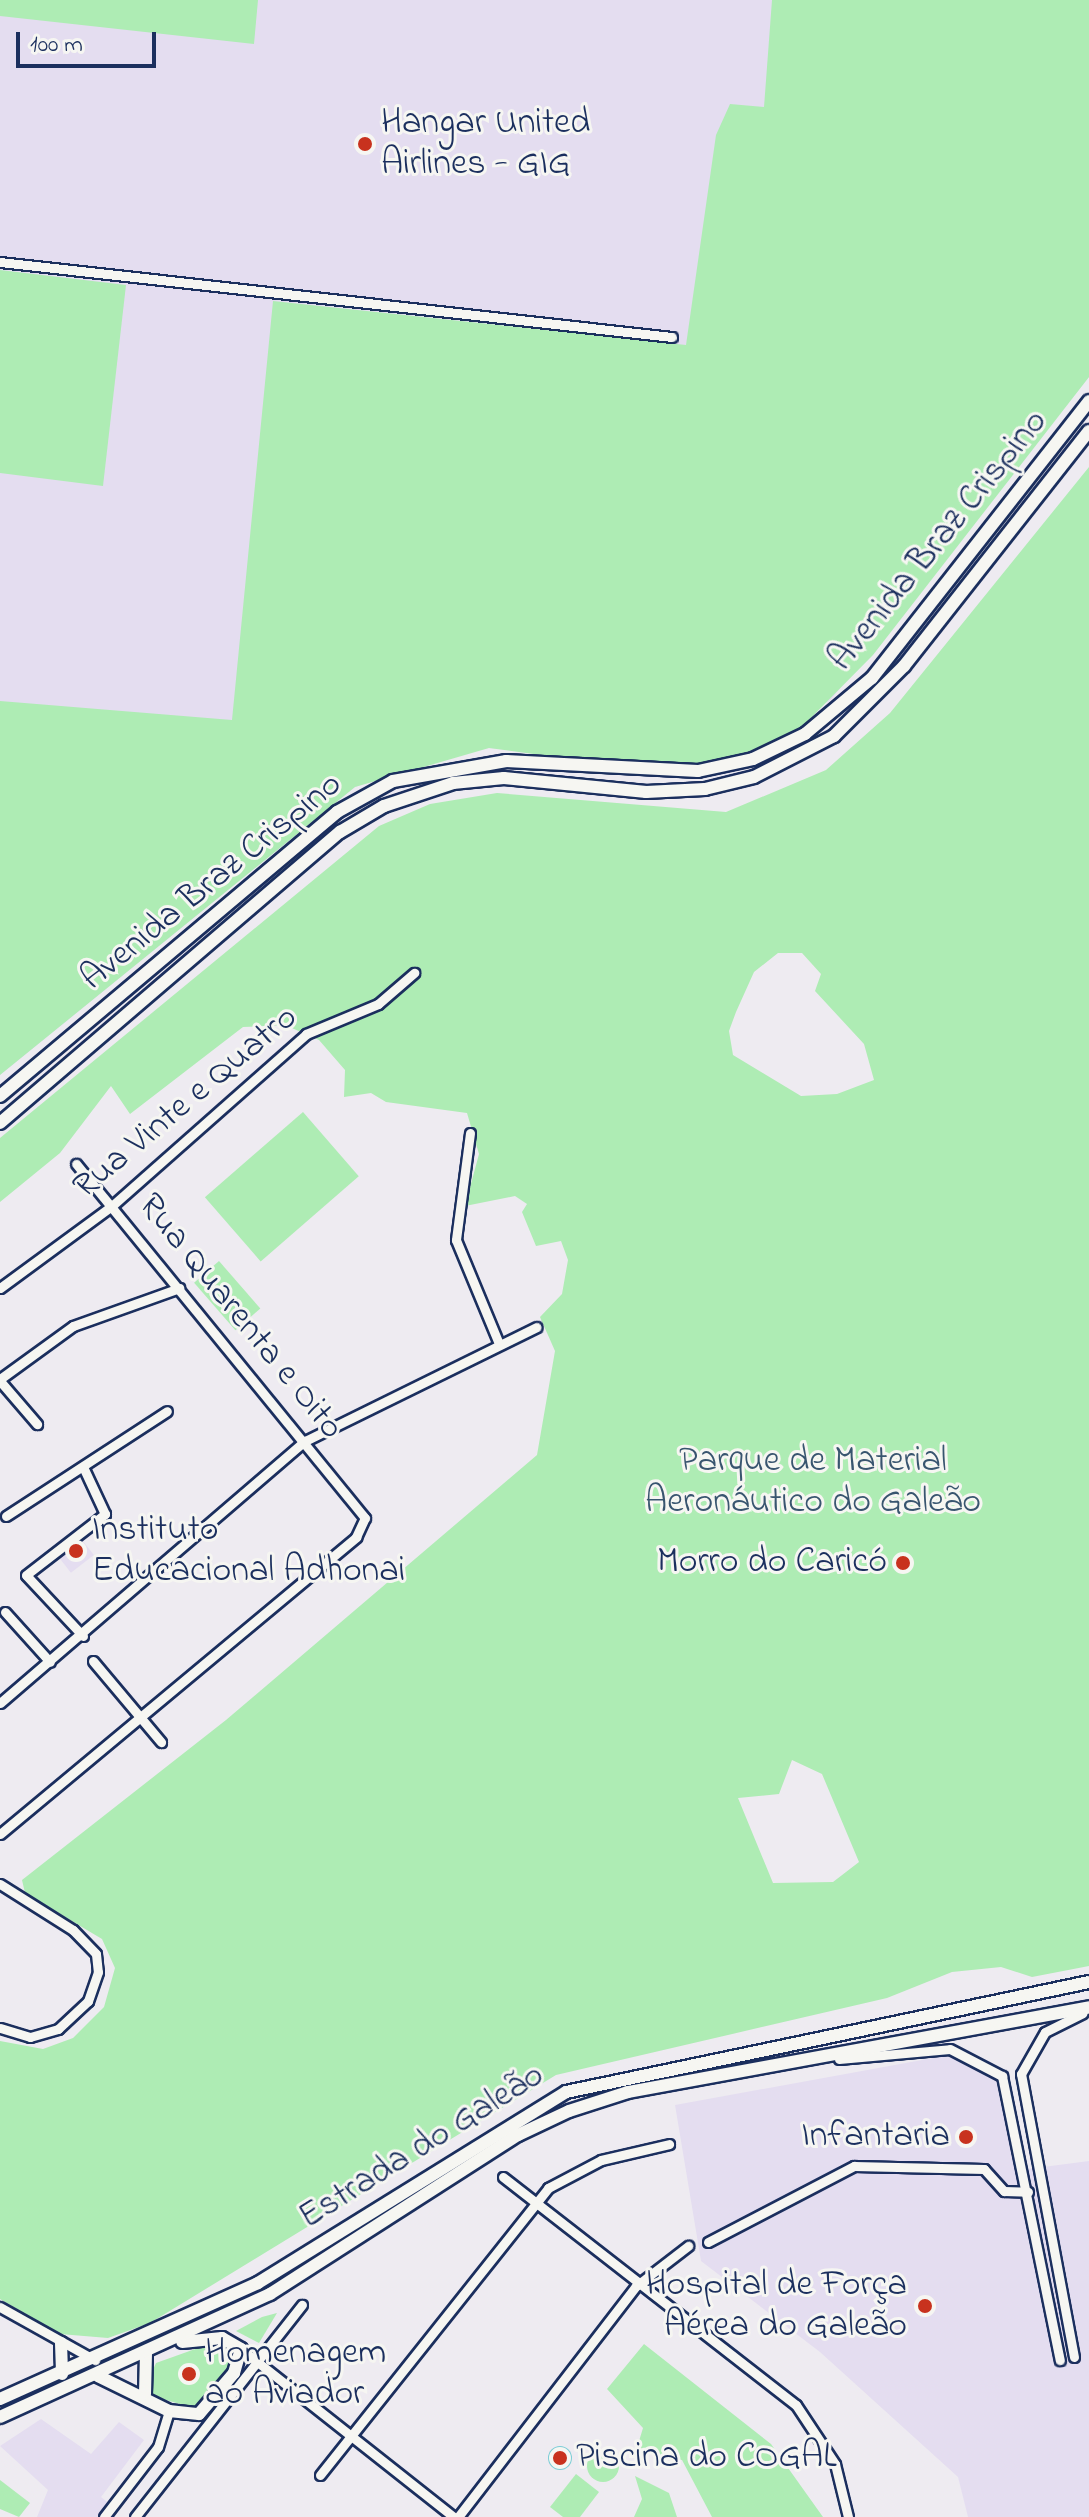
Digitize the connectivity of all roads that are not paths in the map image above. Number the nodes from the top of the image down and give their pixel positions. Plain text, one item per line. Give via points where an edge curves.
1 (0, 262) edge
2 (672, 337) dead end
3 (1089, 401) edge
4 (1089, 431) edge
5 (414, 973) dead end
6 (0, 1096) edge
7 (0, 1123) edge
8 (470, 1133) dead end
9 (76, 1164) dead end
10 (113, 1205) junction
11 (0, 1288) edge
12 (179, 1288) junction
13 (537, 1327) dead end
14 (499, 1344) junction
15 (1, 1386) edge
16 (167, 1411) dead end
17 (37, 1424) dead end
18 (305, 1441) junction
19 (84, 1469) junction
20 (6, 1516) dead end
21 (5, 1612) dead end
22 (83, 1636) junction
23 (93, 1661) dead end
24 (50, 1662) junction
25 (0, 1703) edge
26 (140, 1716) junction
27 (161, 1742) dead end
28 (0, 1834) edge
29 (0, 1884) edge
30 (1089, 1982) edge
31 (1089, 2009) edge
32 (0, 2028) edge
33 (800, 2064) junction
34 (669, 2144) dead end
35 (503, 2177) dead end
36 (1028, 2192) junction
37 (536, 2207) junction
38 (708, 2242) dead end
39 (688, 2246) dead end
40 (636, 2286) junction
41 (302, 2305) dead end
42 (0, 2307) edge
43 (61, 2343) junction
44 (175, 2343) junction
45 (241, 2349) junction
46 (146, 2354) junction
47 (1074, 2357) dead end
48 (96, 2360) junction
49 (1060, 2360) dead end
50 (259, 2363) junction
51 (122, 2365) junction
52 (239, 2365) junction
53 (66, 2372) junction
54 (98, 2376) junction
55 (145, 2394) junction
56 (0, 2399) edge
57 (169, 2411) junction
58 (0, 2417) edge
59 (351, 2437) junction
60 (320, 2475) dead end
61 (104, 2517) edge
62 (135, 2517) edge
63 (456, 2517) edge
64 (848, 2517) edge

1 - 2 street
3 - 6 main road, Avenida Braz Crispino via 872,678 805,734 753,759 698,771 506,761 393,781 337,812
4 - 7 main road, Avenida Braz Crispino via 904,666 834,736 775,769 705,789 646,792 504,778 453,783 384,806 331,839
5 - 10 street, Rua Vinte e Quatro via 378,1004 306,1034
8 - 14 street via 456,1240
9 - 10 street, Rua Quarenta e Oito
10 - 11 street, Rua Vinte e Quatro
10 - 12 street, Rua Quarenta e Oito
12 - 15 street via 73,1326
12 - 18 street, Rua Quarenta e Oito
13 - 14 street
14 - 18 street
15 - 17 street
16 - 19 street
18 - 22 street
18 - 26 street, Rua Quarenta e Oito via 361,1505 364,1524 356,1537
19 - 20 street
19 - 22 street via 105,1514 26,1575
21 - 24 street
22 - 24 street
23 - 26 street
24 - 25 street
26 - 27 street
26 - 28 street
29 - 32 street via 73,1930 96,1954 93,1993 58,2029 30,2037
30 - 48 main road, Estrada do Galeão via 566,2092 258,2283
31 - 33 main road, Estrada do Galeão
31 - 47 street via 1045,2032 1021,2074
33 - 36 street via 950,2049 989,2064 1002,2076
33 - 44 main road, Estrada do Galeão via 628,2092 545,2121 299,2278
34 - 37 street via 570,2172
35 - 37 street
36 - 38 street via 1004,2191 984,2169 854,2166
36 - 49 street
37 - 40 street
37 - 59 street
39 - 40 street
40 - 63 street
40 - 64 street via 796,2405 835,2464
41 - 50 street
42 - 43 street
43 - 48 street
43 - 53 main road
44 - 45 main road via 222,2338
44 - 46 main road, Estrada do Galeão
45 - 50 street
45 - 52 main road
46 - 51 main road, Estrada do Galeão
46 - 55 main road
48 - 51 main road
48 - 53 main road, Estrada do Galeão
50 - 52 street
50 - 59 street
50 - 62 street
51 - 54 main road, Estrada do Galeão
52 - 57 main road via 207,2409
53 - 54 main road
53 - 56 main road, Estrada do Galeão
54 - 55 main road
54 - 58 main road, Estrada do Galeão
55 - 57 main road
57 - 61 street via 158,2447
59 - 60 street
59 - 63 street

